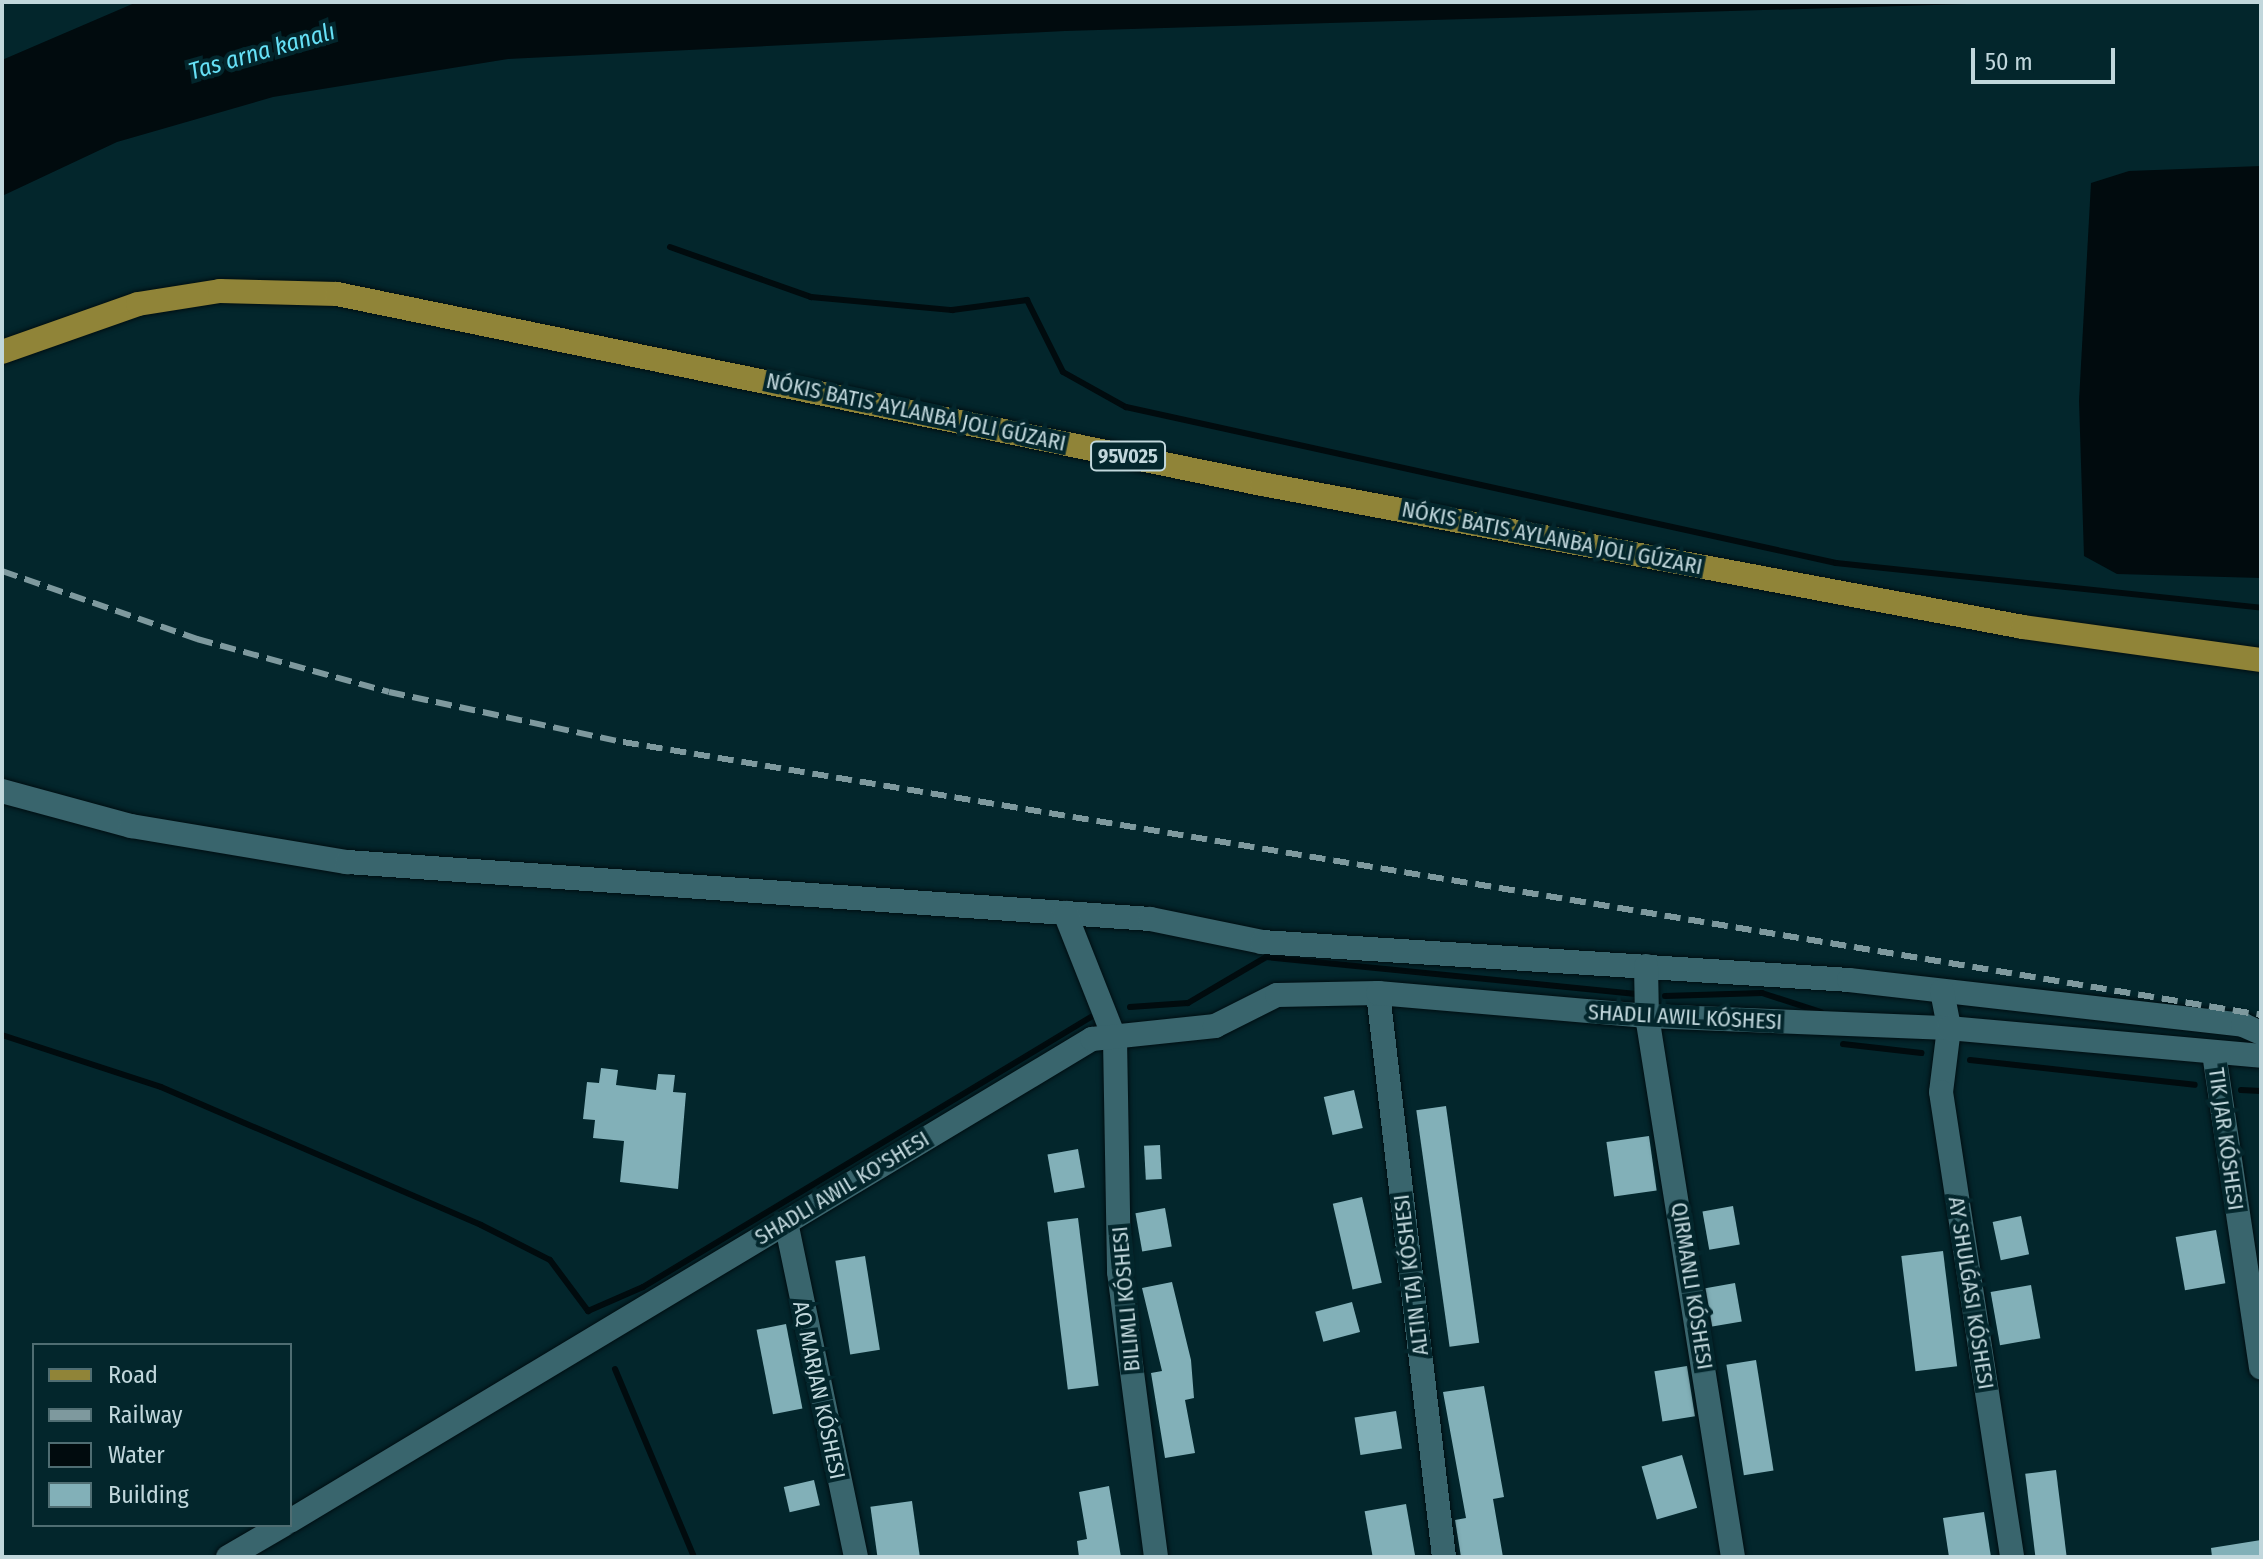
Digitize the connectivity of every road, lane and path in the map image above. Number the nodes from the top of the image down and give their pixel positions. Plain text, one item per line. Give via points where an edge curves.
1 (2, 352) edge
2 (2261, 660) edge
3 (2, 791) edge
4 (1065, 913) junction
5 (1646, 966) junction
6 (1942, 991) junction
7 (1378, 993) junction
8 (1647, 1016) junction
9 (1949, 1028) junction
10 (2261, 1033) edge
11 (1115, 1039) junction
12 (2214, 1053) junction
13 (2261, 1056) edge
14 (786, 1222) junction
15 (2261, 1368) edge
16 (292, 1520) edge
17 (280, 1527) edge
18 (228, 1557) edge
19 (856, 1557) edge
20 (1156, 1557) edge
21 (1444, 1557) edge
22 (1733, 1557) edge
23 (2012, 1557) edge

1 - 2 main road, 95V025 via 138,304 220,291 337,294 1262,484 2023,627
3 - 4 street via 131,826 347,862
4 - 5 street via 1150,919 1262,942
4 - 11 street
5 - 6 street
5 - 8 street
6 - 9 street
6 - 10 street via 2243,1025
7 - 8 street, SHADLI AWIL KO'SHESI
7 - 11 street, SHADLI AWIL KO'SHESI via 1277,995 1215,1026
7 - 21 street
8 - 9 street, SHADLI AWIL KO'SHESI
8 - 22 street
9 - 12 street, SHADLI AWIL KO'SHESI
9 - 23 street via 1941,1092
11 - 14 street, SHADLI AWIL KO'SHESI via 1092,1039
11 - 20 street, BILIMLI KÓSHESI via 1119,1272
12 - 13 street, SHADLI AWIL KO'SHESI
12 - 15 street, TIK JAR KÓSHESI
14 - 16 street, SHADLI AWIL KO'SHESI via 575,1354
14 - 19 street, AQ MARJAN KÓSHESI
17 - 18 street

